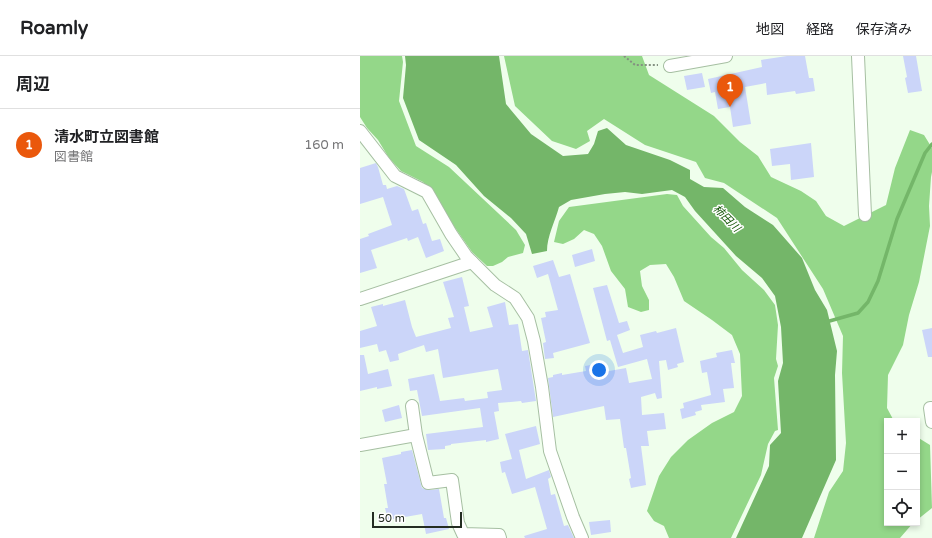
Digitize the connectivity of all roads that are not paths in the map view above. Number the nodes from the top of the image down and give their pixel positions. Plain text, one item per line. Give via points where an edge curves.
1 (726, 56) edge
2 (858, 56) edge
3 (670, 66) road end
4 (360, 131) edge
5 (865, 215) dead end
6 (472, 262) junction
7 (360, 299) edge
8 (412, 406) dead end
9 (932, 408) edge
10 (932, 422) edge
11 (416, 435) junction
12 (360, 445) edge
13 (500, 538) edge
14 (582, 538) edge

1 - 3 street
2 - 5 street
4 - 6 street via 395,176 427,192 451,234
6 - 7 street
6 - 14 street via 495,285 515,298 528,318 542,387 550,452
8 - 11 street
9 - 10 street
11 - 12 street
11 - 13 street via 428,483 452,480 458,523 463,534 499,535

